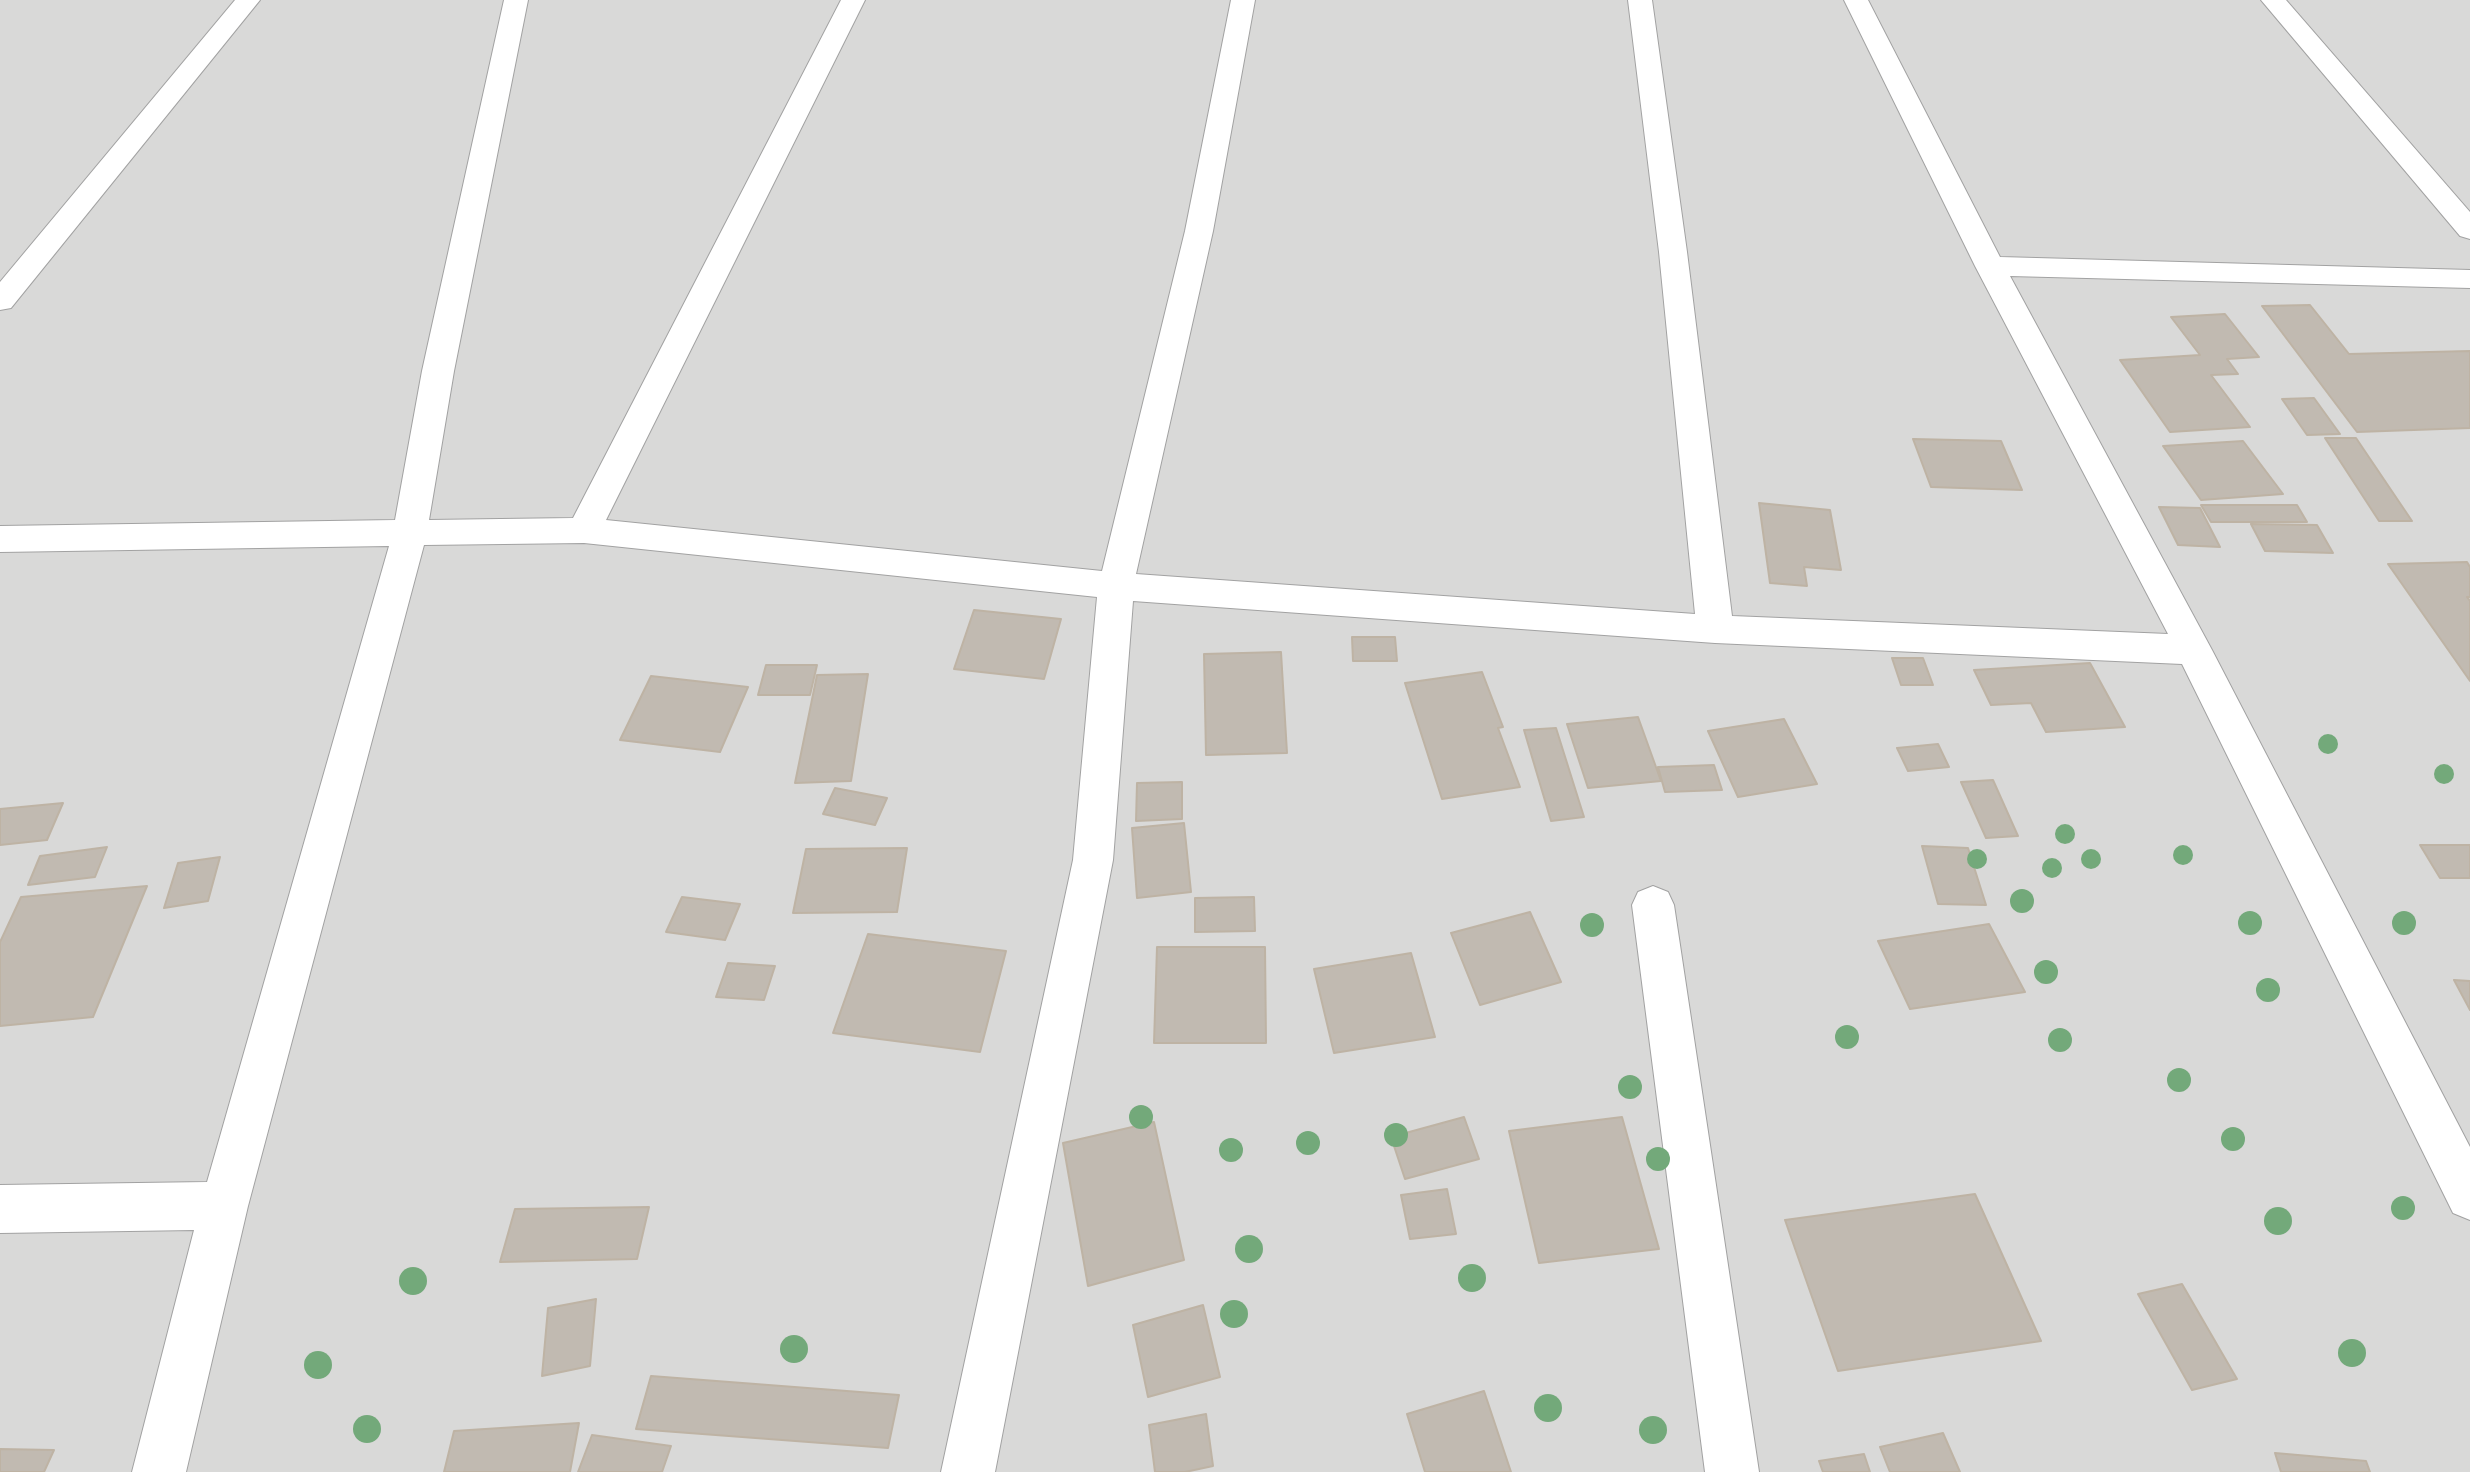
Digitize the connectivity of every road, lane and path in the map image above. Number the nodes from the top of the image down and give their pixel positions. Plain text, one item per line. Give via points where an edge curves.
1 (248, 0) edge
2 (516, 0) edge
3 (853, 0) edge
4 (1242, 0) edge
5 (1640, 0) edge
6 (1856, 0) edge
7 (2273, 0) edge
8 (2470, 230) edge
9 (1990, 266) junction
10 (2470, 279) edge
11 (0, 301) edge
12 (584, 530) junction
13 (410, 533) junction
14 (0, 539) edge
15 (1116, 586) junction
16 (1715, 629) junction
17 (2194, 650) junction
18 (1653, 905) dead end
19 (2470, 1196) edge
20 (224, 1206) junction
21 (0, 1209) edge
22 (159, 1472) edge
23 (968, 1472) edge
24 (1732, 1472) edge

1 - 11 street
2 - 13 street via 438,371
3 - 12 street
4 - 15 street via 1199,231
5 - 16 street
6 - 9 street
7 - 8 street
9 - 10 street
9 - 17 street
12 - 13 street
12 - 15 street
13 - 14 street
13 - 20 street
15 - 16 street
15 - 23 street via 1093,860
16 - 17 street
17 - 19 street
18 - 24 street
20 - 21 street
20 - 22 street

